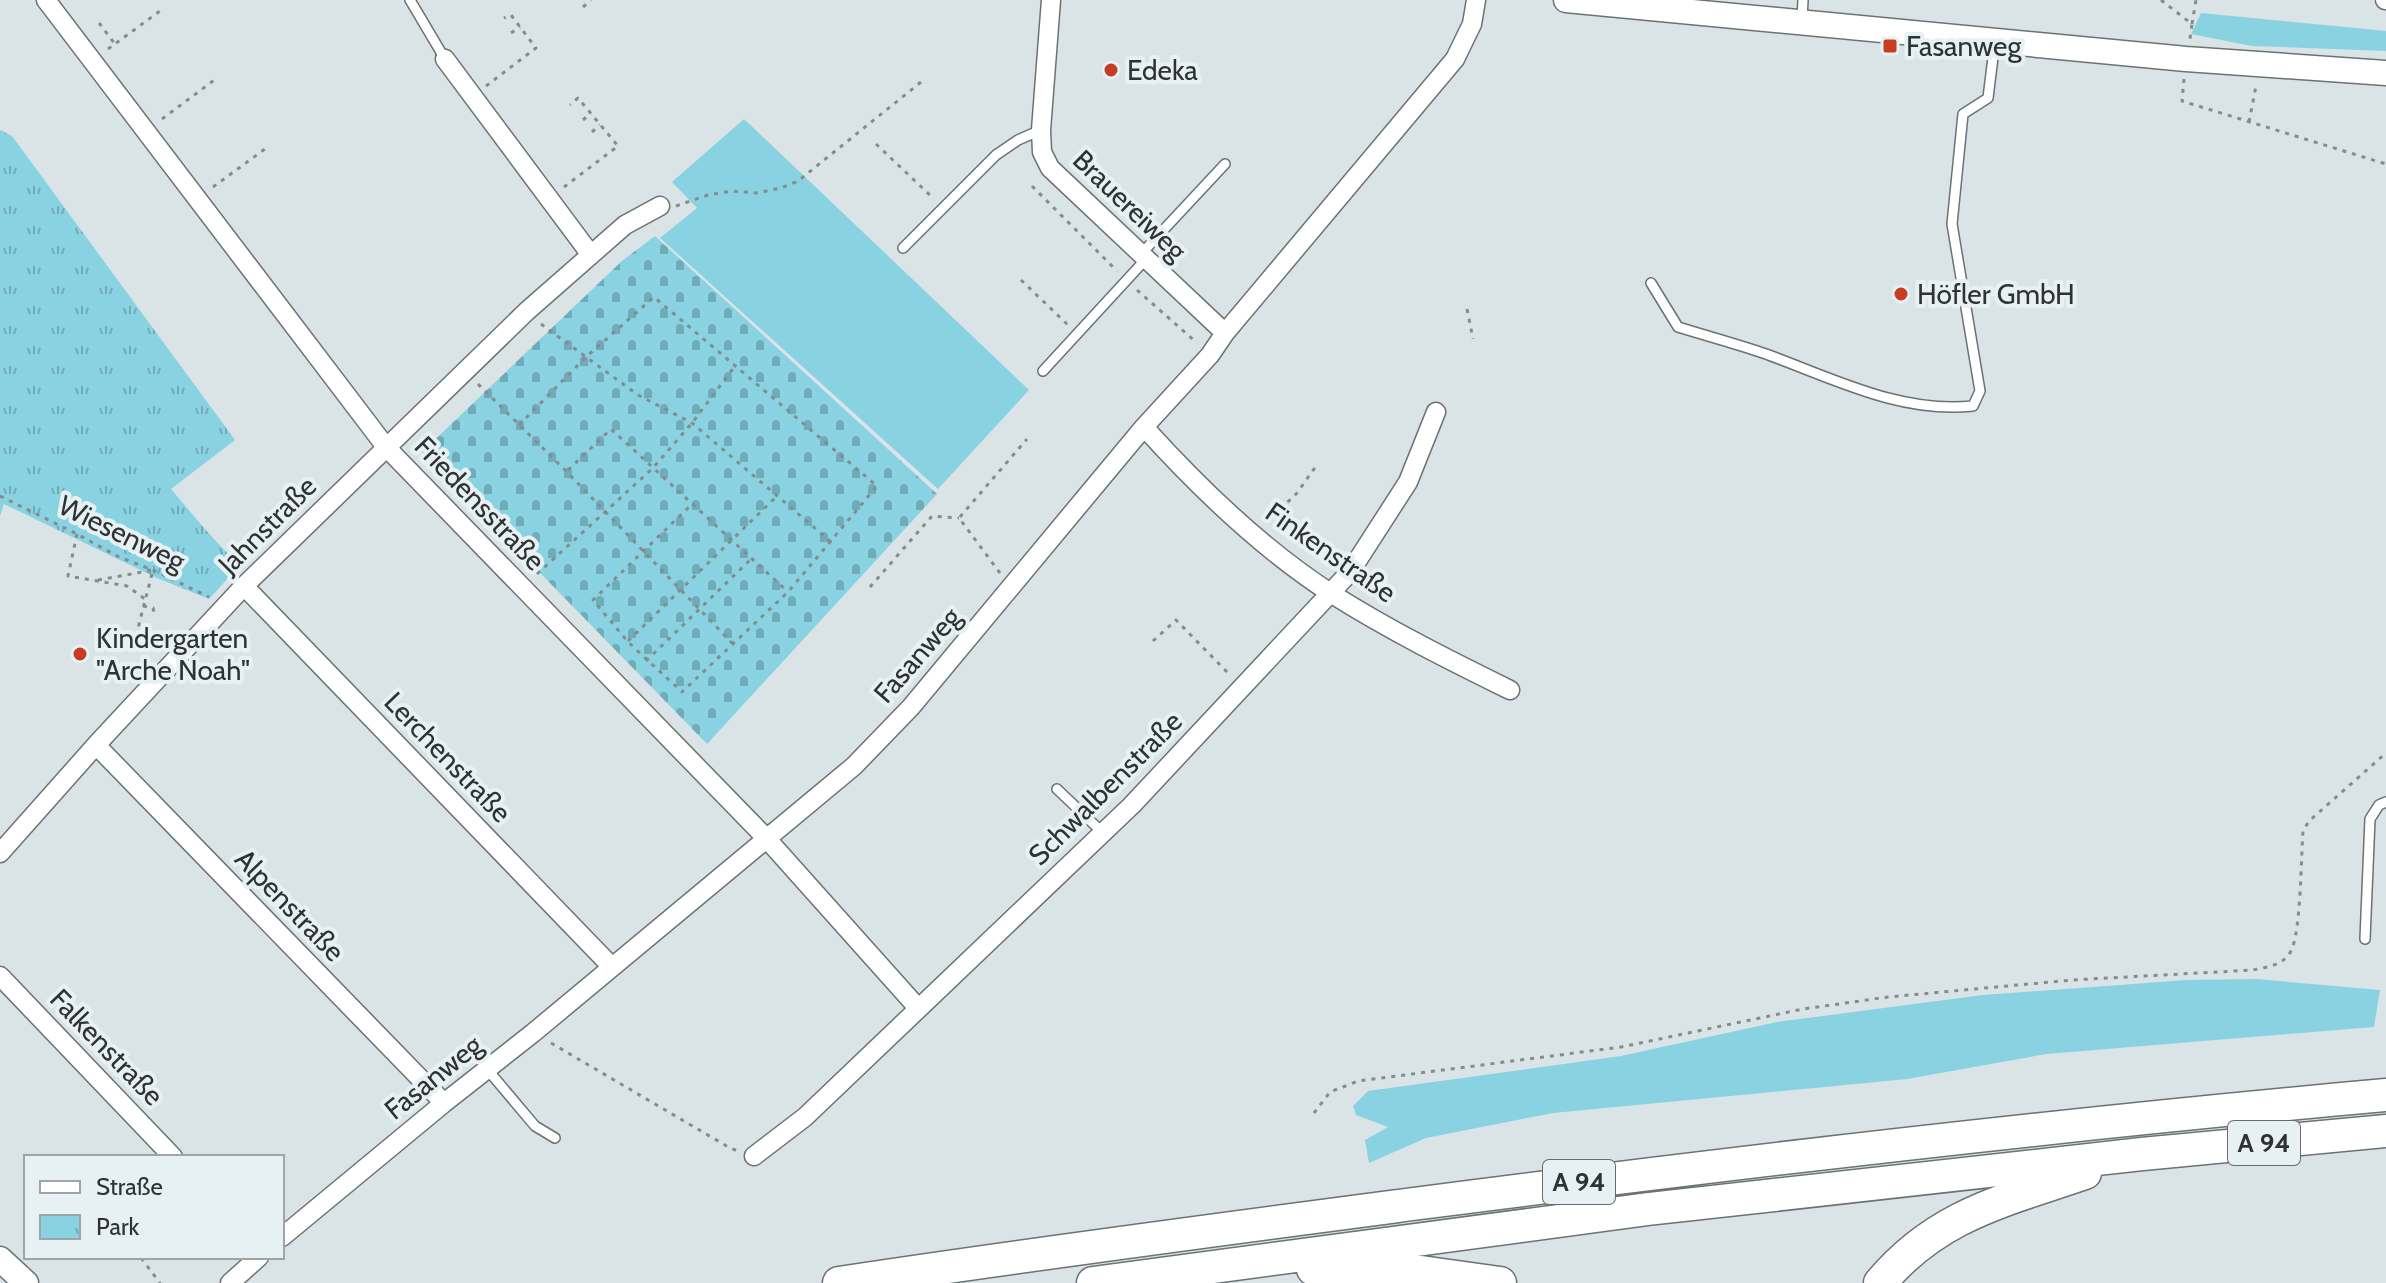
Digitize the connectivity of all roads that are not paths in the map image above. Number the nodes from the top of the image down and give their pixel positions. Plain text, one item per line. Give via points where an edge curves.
1 (46, 0) edge
2 (410, 0) edge
3 (1051, 0) edge
4 (1476, 0) edge
5 (1566, 0) edge
6 (1802, 12) edge
7 (1995, 41) junction
8 (445, 59) joint
9 (2386, 73) edge
10 (1041, 130) junction
11 (1225, 164) dead end
12 (660, 206) road end
13 (903, 248) dead end
14 (591, 255) junction
15 (1144, 256) junction
16 (1651, 283) dead end
17 (1225, 333) junction
18 (1043, 371) dead end
19 (1436, 412) dead end
20 (1144, 427) junction
21 (386, 447) junction
22 (244, 586) junction
23 (1330, 593) junction
24 (1510, 690) dead end
25 (96, 745) junction
26 (1057, 789) dead end
27 (2386, 802) edge
28 (1103, 833) junction
29 (767, 839) junction
30 (0, 853) edge
31 (2365, 939) dead end
32 (612, 967) junction
33 (0, 976) edge
34 (918, 1008) junction
35 (487, 1069) junction
36 (2386, 1095) edge
37 (444, 1103) junction
38 (2386, 1131) edge
39 (555, 1138) dead end
40 (2142, 1154) junction
41 (171, 1155) edge
42 (754, 1156) road end
43 (284, 1235) edge
44 (0, 1259) edge
45 (257, 1259) edge
46 (1255, 1261) junction
47 (26, 1283) edge
48 (230, 1283) edge
49 (839, 1283) edge
50 (1093, 1283) edge
51 (1500, 1283) edge
52 (1880, 1283) edge

1 - 21 street, Friedensstraße
2 - 8 lane
3 - 10 street, Brauereiweg
4 - 17 street, Fasanweg via 1472,24 1455,59
5 - 6 street via 1742,14
6 - 7 street
7 - 9 street
7 - 16 lane via 1988,98 1963,114 1952,224 1980,391 1973,406 1892,401 1678,327
8 - 14 street
10 - 13 lane via 996,155
10 - 15 street, Brauereiweg via 1042,152 1050,168
11 - 15 lane
12 - 14 street, Jahnstraße via 625,225
14 - 21 street, Jahnstraße
15 - 17 street, Brauereiweg
15 - 18 lane
17 - 20 street, Fasanweg
19 - 23 street, Schwalbenstraße via 1408,482 1350,572
20 - 23 street, Finkenstraße via 1255,536
20 - 29 street, Fasanweg via 911,707 854,766
21 - 22 street, Jahnstraße
21 - 29 street, Friedensstraße
22 - 25 street, Jahnstraße
22 - 32 street, Lerchenstraße
23 - 24 street, Finkenstraße
23 - 28 street, Schwalbenstraße
25 - 30 street, Jahnstraße
25 - 37 street, Alpenstraße
26 - 28 lane
27 - 31 lane via 2370,819
28 - 34 street, Schwalbenstraße
29 - 32 street, Fasanweg
29 - 34 street, Friedensstraße
32 - 35 street, Fasanweg
33 - 41 street, Falkenstraße
34 - 42 street, Schwalbenstraße via 805,1117
35 - 37 street, Fasanweg
35 - 39 lane via 535,1126
36 - 49 highway, A 94 via 1644,1174
37 - 43 street, Fasanweg
38 - 40 highway, A 94
40 - 46 highway, A 94 via 1648,1209
40 - 52 highway via 1977,1210 1914,1247
44 - 47 street
45 - 48 street
46 - 50 highway, A 94
46 - 51 highway

